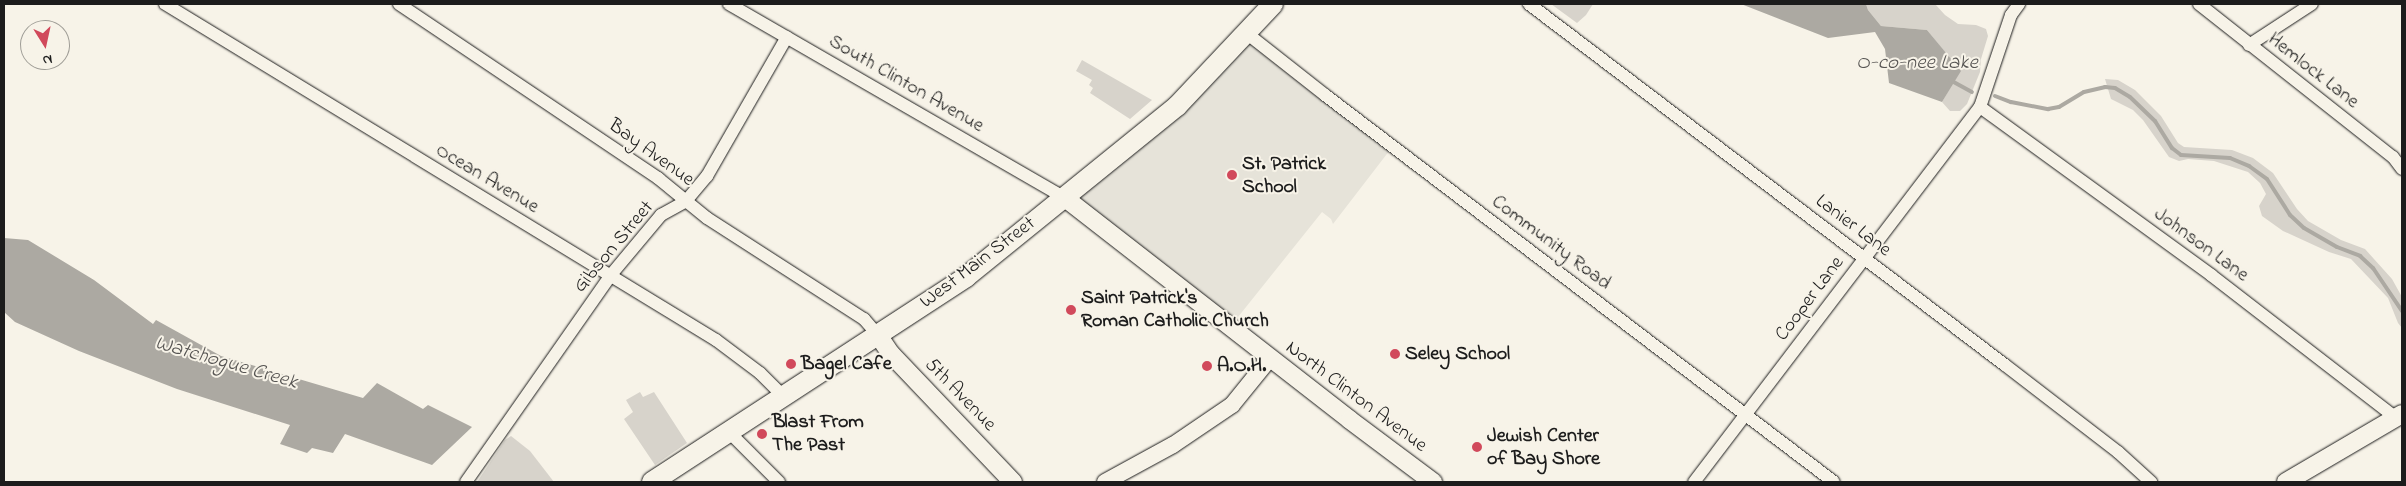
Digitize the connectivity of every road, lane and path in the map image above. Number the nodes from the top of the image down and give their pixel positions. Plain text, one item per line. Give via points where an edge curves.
1 (165, 4) edge
2 (399, 4) edge
3 (729, 4) edge
4 (1272, 4) edge
5 (1529, 4) edge
6 (2019, 4) edge
7 (2199, 4) edge
8 (2312, 4) edge
9 (1245, 32) junction
10 (787, 37) junction
11 (2249, 45) junction
12 (1980, 108) junction
13 (2402, 169) edge
14 (1065, 198) junction
15 (686, 201) junction
16 (1864, 259) junction
17 (610, 276) junction
18 (878, 335) junction
19 (1270, 358) junction
20 (783, 396) junction
21 (1746, 415) junction
22 (2399, 416) edge
23 (729, 432) junction
24 (466, 482) edge
25 (652, 482) edge
26 (779, 482) edge
27 (1013, 482) edge
28 (1105, 482) edge
29 (1433, 482) edge
30 (1694, 482) edge
31 (1834, 482) edge
32 (2151, 482) edge
33 (2286, 482) edge

1 - 17 street, Ocean Avenue
2 - 15 street, Bay Avenue via 658,178
3 - 10 street, South Clinton Avenue
4 - 9 main road, West Main Street
5 - 16 street, Lanier Lane
6 - 12 street, Cooper Lane via 2011,15
7 - 11 street, Hemlock Lane
8 - 11 street
9 - 14 main road, West Main Street via 1177,106
9 - 21 street, Community Road
10 - 14 street, South Clinton Avenue
10 - 15 street, Gibson Street via 707,176
11 - 13 street, Hemlock Lane via 2393,157
12 - 16 street, Cooper Lane
12 - 22 street, Johnson Lane
14 - 18 main road, West Main Street via 966,277
14 - 19 main road, North Clinton Avenue
15 - 17 street, Gibson Street via 661,215
15 - 18 street, Bay Avenue via 864,320
16 - 21 street, Cooper Lane
16 - 32 street, Lanier Lane via 2110,446
17 - 20 street, Ocean Avenue via 716,340 760,373
17 - 24 street, Gibson Street
18 - 20 main road, West Main Street
18 - 27 main road, 5th Avenue via 891,354
19 - 28 street via 1232,405 1173,445
19 - 29 main road, North Clinton Avenue
20 - 23 main road, West Main Street
21 - 30 street, Cooper Lane
21 - 31 street, Community Road
22 - 33 main road
23 - 25 main road, West Main Street
23 - 26 street

